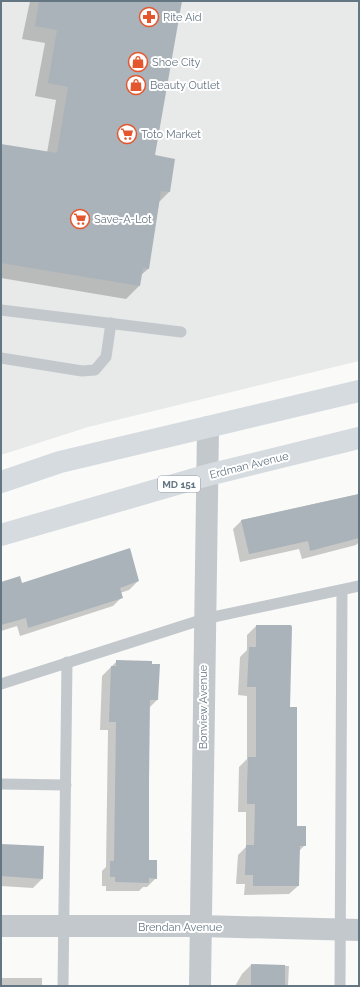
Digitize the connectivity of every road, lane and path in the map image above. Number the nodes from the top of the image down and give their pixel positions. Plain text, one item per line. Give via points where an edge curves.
1 (1, 310) edge
2 (111, 323) junction
3 (181, 332) dead end
4 (1, 358) edge
5 (359, 392) edge
6 (208, 427) junction
7 (359, 438) edge
8 (208, 475) junction
9 (1, 482) edge
10 (1, 535) edge
11 (359, 586) edge
12 (342, 590) junction
13 (204, 619) junction
14 (67, 662) junction
15 (1, 684) edge
16 (1, 784) edge
17 (66, 785) junction
18 (1, 926) edge
19 (201, 926) junction
20 (64, 927) junction
21 (350, 929) edge
22 (63, 986) edge
23 (200, 986) edge
24 (340, 986) edge

1 - 2 lane
2 - 3 lane
2 - 4 lane via 106,357 96,370 82,371
5 - 6 main road
6 - 8 street, Bonview Avenue
6 - 9 main road via 60,462
7 - 8 main road, Erdman Avenue / MD 151
8 - 10 main road, Erdman Avenue / MD 151
8 - 13 street, Bonview Avenue
11 - 12 lane
12 - 13 lane
12 - 21 lane
13 - 14 lane
13 - 19 street, Bonview Avenue
14 - 15 lane
14 - 17 lane
16 - 17 lane
17 - 20 lane
18 - 20 street, Brendan Avenue
19 - 20 street, Brendan Avenue
19 - 21 street, Brendan Avenue
19 - 23 street, Bonview Avenue
20 - 22 lane
21 - 24 lane

